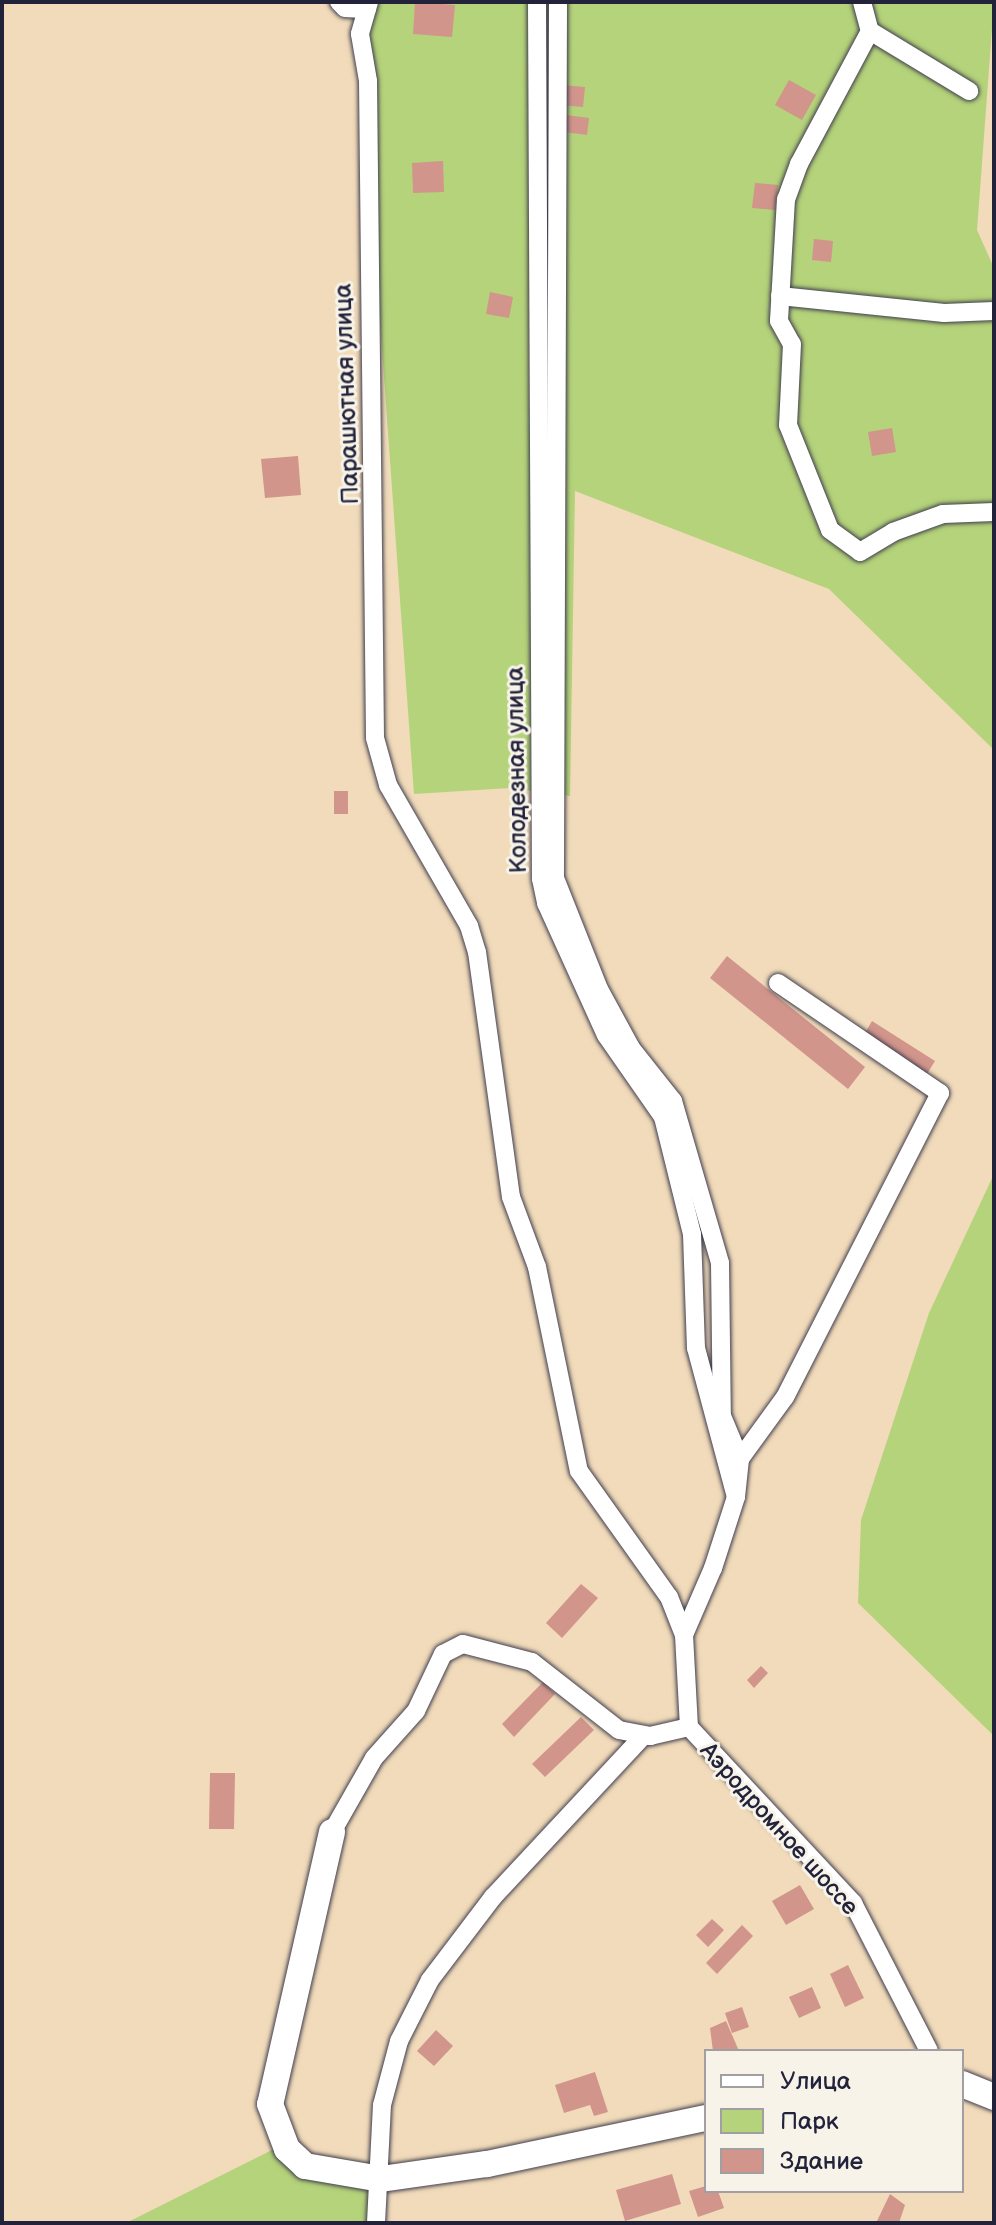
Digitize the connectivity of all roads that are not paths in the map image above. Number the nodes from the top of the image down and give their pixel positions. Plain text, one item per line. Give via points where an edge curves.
1 (339, 2) edge
2 (537, 2) edge
3 (558, 2) edge
4 (862, 2) edge
5 (368, 6) edge
6 (870, 31) junction
7 (969, 91) dead end
8 (780, 296) junction
9 (994, 311) edge
10 (994, 512) edge
11 (778, 983) dead end
12 (673, 1101) joint
13 (740, 1459) junction
14 (736, 1497) junction
15 (684, 1635) junction
16 (689, 1727) junction
17 (644, 1735) junction
18 (332, 1832) joint
19 (928, 2049) edge
20 (964, 2085) edge
21 (994, 2097) edge
22 (704, 2118) edge
23 (381, 2179) junction
24 (376, 2223) edge

1 - 5 street via 345,8
2 - 14 street, Колодезная улица via 541,879 546,903 606,1035 663,1117 692,1234 696,1348
3 - 12 street, Колодезная улица via 555,878 599,989 631,1048
4 - 6 street
5 - 15 street, Парашютная улица via 360,34 368,81 375,738 388,785 469,926 477,952 511,1197 537,1267 579,1471 669,1597
6 - 7 street
6 - 8 street via 799,164 786,199
8 - 9 street via 944,313
8 - 10 street via 779,321 792,344 788,425 830,530 860,552 893,532 943,514
11 - 13 street, Аэродромное шоссе via 940,1093 785,1397
12 - 13 street, Аэродромное шоссе via 720,1263 722,1416
13 - 14 street, Аэродромное шоссе
14 - 15 street, Аэродромное шоссе
15 - 16 street, Аэродромное шоссе
16 - 17 street
16 - 19 street, Аэродромное шоссе via 853,1903
17 - 18 street via 619,1730 532,1662 463,1644 437,1663 416,1711 374,1758
17 - 23 street via 493,1897 430,1980 399,2041 382,2105
18 - 23 street via 270,2104 275,2128 305,2166
20 - 21 street
22 - 23 street via 487,2164
23 - 24 street

